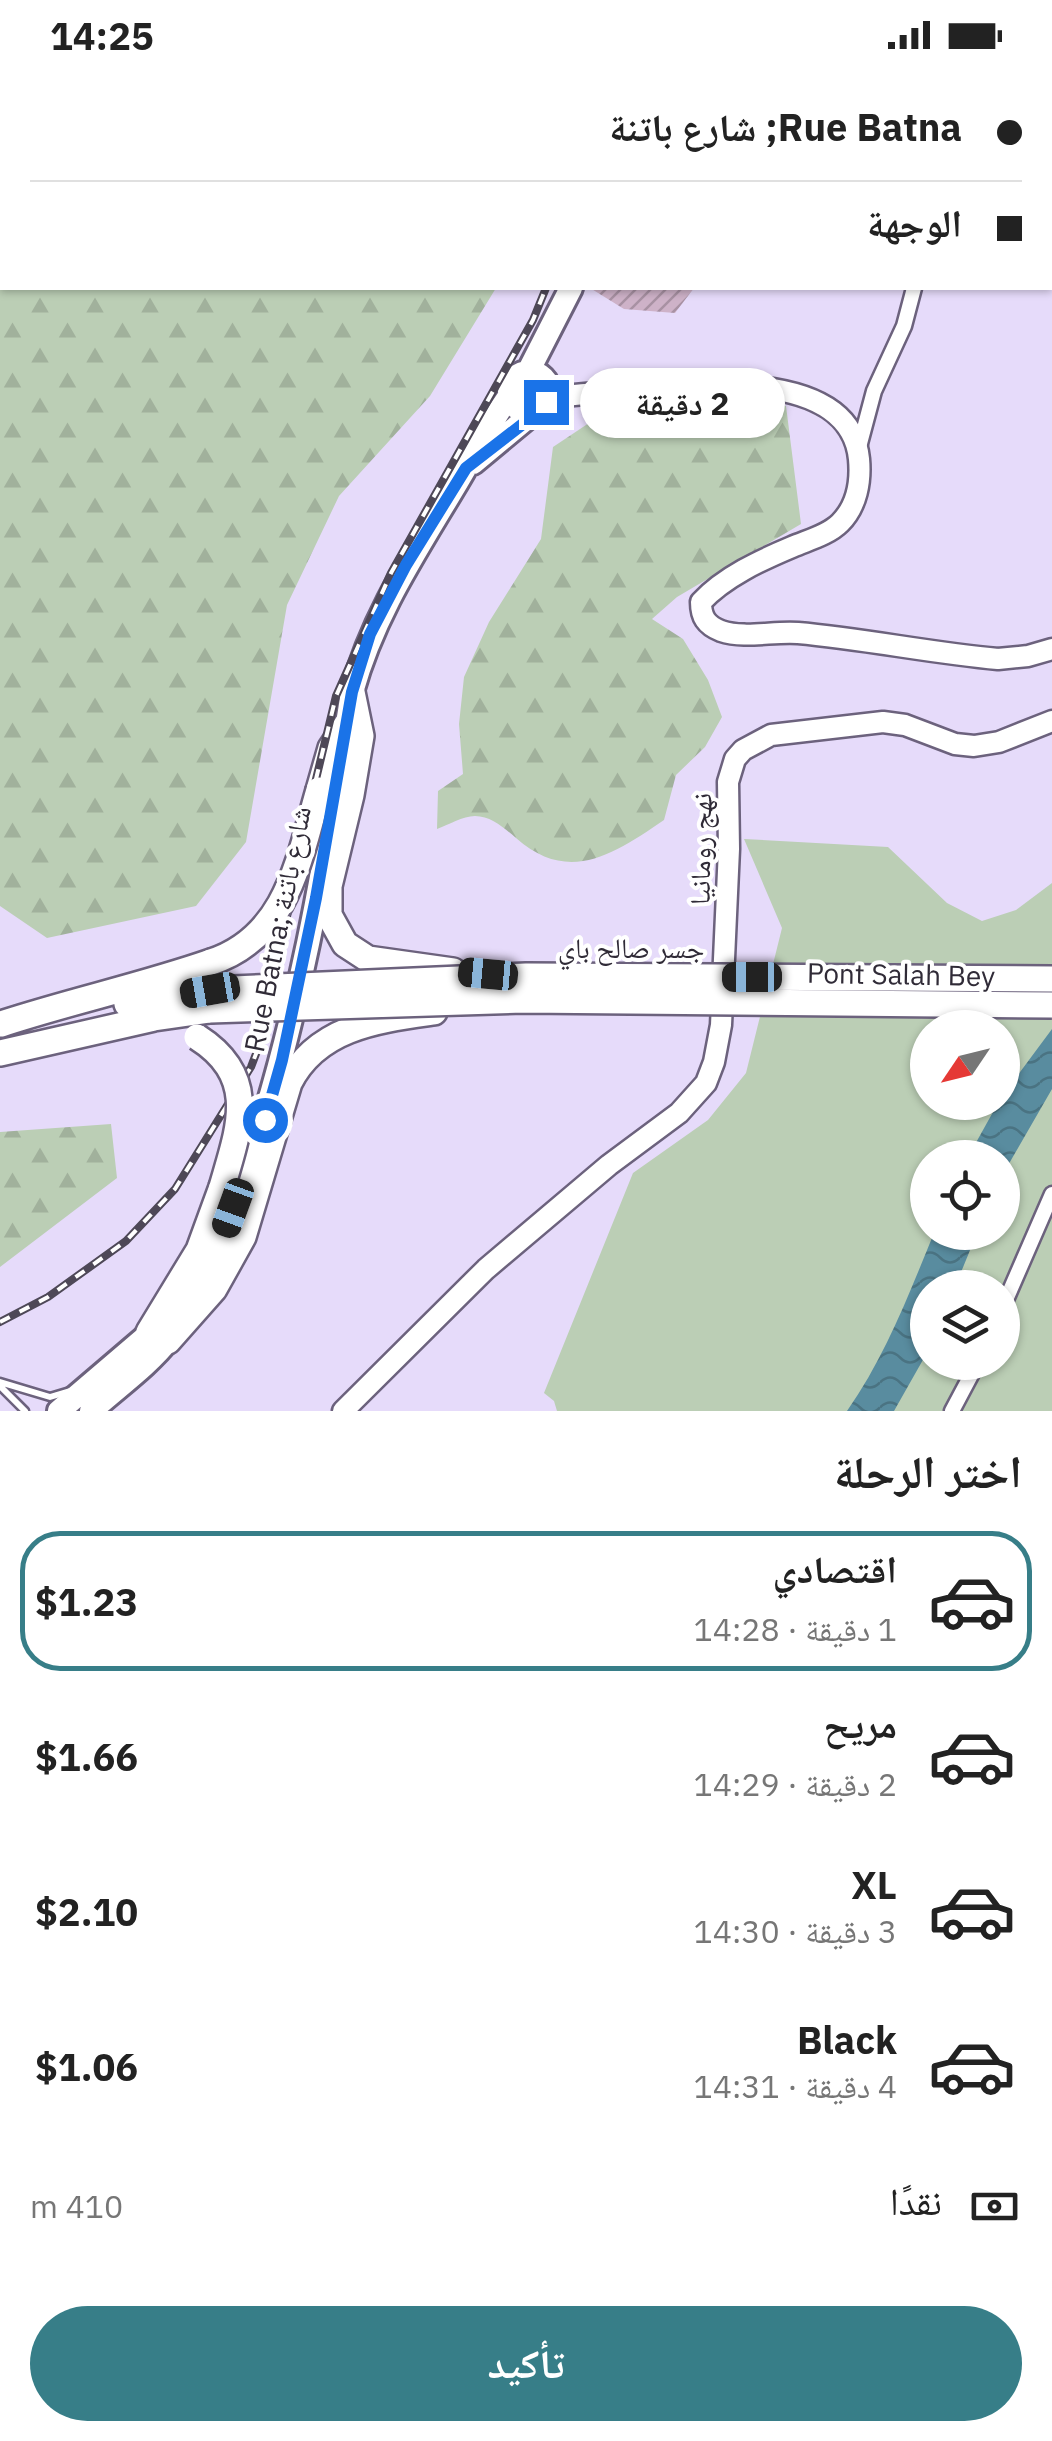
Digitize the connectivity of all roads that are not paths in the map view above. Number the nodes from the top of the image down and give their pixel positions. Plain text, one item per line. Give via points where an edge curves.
1 (569, 290) edge
2 (913, 290) edge
3 (528, 372) junction
4 (510, 395) junction
5 (543, 403) junction
6 (858, 451) junction
7 (466, 468) junction
8 (1052, 650) edge
9 (352, 692) junction
10 (1052, 720) edge
11 (347, 724) junction
12 (1052, 978) edge
13 (525, 988) junction
14 (210, 1000) junction
15 (1052, 1005) edge
16 (1, 1024) edge
17 (6, 1052) edge
18 (1052, 1194) edge
19 (1019, 1270) edge
20 (158, 1336) junction
21 (968, 1380) edge
22 (0, 1384) edge
23 (90, 1384) junction
24 (25, 1411) edge
25 (59, 1411) edge
26 (90, 1411) edge
27 (343, 1411) edge
28 (952, 1411) edge

1 - 3 main road
2 - 6 street
3 - 4 main road via 514,379
3 - 5 main road via 546,382
4 - 5 main road via 520,409
4 - 7 main road, Rue Batna; شارع باتنة
5 - 6 street via 726,382 762,387 815,401 836,414
5 - 7 main road
6 - 8 street via 860,482 842,522 722,583 701,602 706,622 738,634 793,632 998,659
7 - 9 main road, Rue Batna; شارع باتنة via 387,599
9 - 11 main road, Rue Batna; شارع باتنة
9 - 13 highway, bridge via 361,736 328,900 333,925 368,959
10 - 27 street, نهج رومانيا via 974,746 883,722 771,735 743,750 728,782 719,1045 700,1092 486,1269
11 - 16 highway, bridge via 331,748 289,891 252,942 144,986
11 - 20 main road, Rue Batna; شارع باتنة via 274,1092 203,1284
12 - 13 highway, جسر صالح باي, bridge
13 - 14 highway, جسر صالح باي, bridge
13 - 15 highway, Pont Salah Bey, bridge
13 - 20 highway, bridge via 379,1020 314,1049 289,1083 251,1213 227,1268 202,1305
14 - 16 highway
14 - 17 highway
17 - 20 highway, bridge via 162,1032 197,1038 225,1062 240,1096 238,1129 199,1250
18 - 19 street
20 - 23 main road, Rue Batna; شارع باتنة
20 - 26 main road, Rue Batna; شارع باتنة
21 - 28 street
22 - 23 lane via 50,1397
22 - 24 lane
23 - 25 main road, Rue Batna; شارع باتنة

